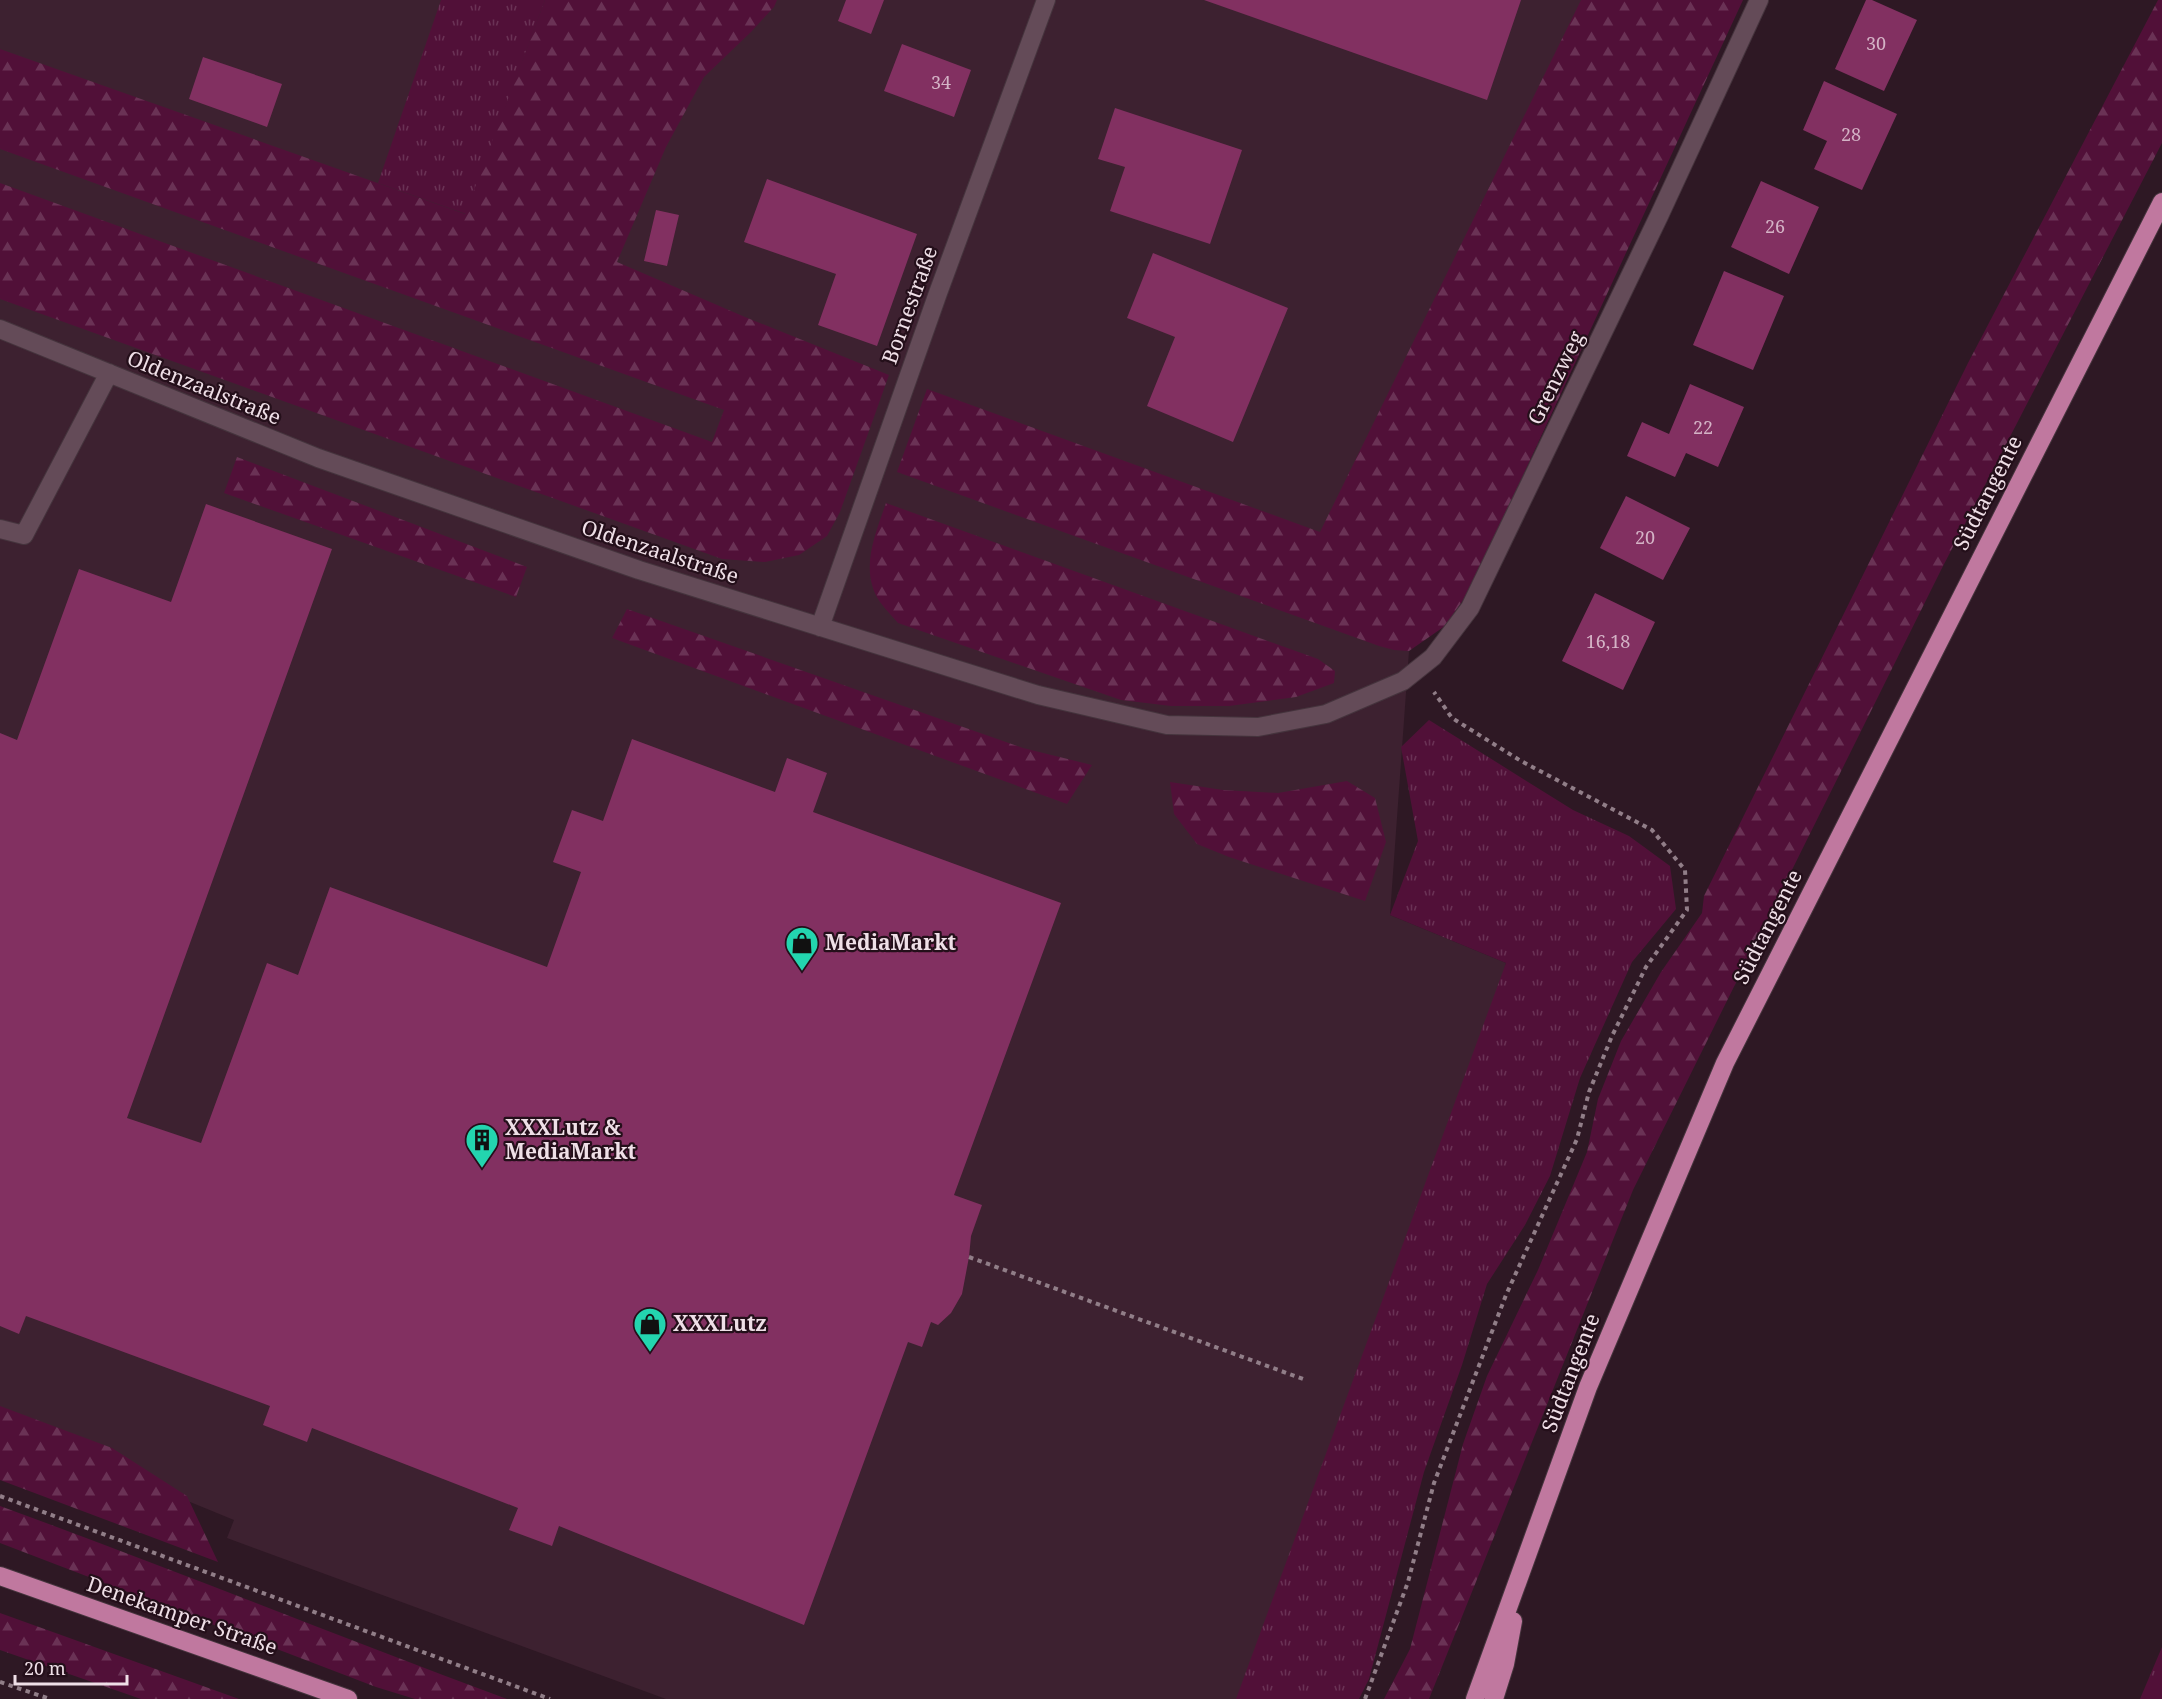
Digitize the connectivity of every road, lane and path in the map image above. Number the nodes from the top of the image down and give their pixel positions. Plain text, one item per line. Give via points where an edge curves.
1 (1046, 0) edge
2 (1759, 0) edge
3 (2162, 202) edge
4 (0, 329) edge
5 (109, 373) junction
6 (0, 529) edge
7 (820, 627) junction
8 (1419, 669) junction
9 (1326, 714) joint
10 (969, 1257) dead end
11 (1303, 1379) dead end
12 (0, 1496) edge
13 (0, 1576) edge
14 (1520, 1577) junction
15 (0, 1682) edge
16 (50, 1699) edge
17 (348, 1699) edge
18 (550, 1699) edge
19 (1365, 1699) edge
20 (1475, 1699) edge
21 (1494, 1699) edge

1 - 7 street, Bornestraße
2 - 8 street, Grenzweg via 1470,608 1433,657
3 - 14 main road, Südtangente via 1725,1063 1587,1387
4 - 5 street, Oldenzaalstraße
5 - 6 street via 24,536
5 - 7 street, Oldenzaalstraße via 318,458 639,570
7 - 9 street, Oldenzaalstraße via 1038,695 1167,725 1258,728
8 - 9 street, Grenzweg via 1403,681
8 - 19 path via 1452,718 1521,761 1652,830 1685,870 1687,910 1646,967 1612,1036 1589,1092 1577,1139 1506,1295 1434,1483 1408,1582
10 - 11 path
12 - 18 path
13 - 17 main road, Denekamper Straße
14 - 20 main road, Südtangente
14 - 21 main road via 1505,1664
15 - 16 path

